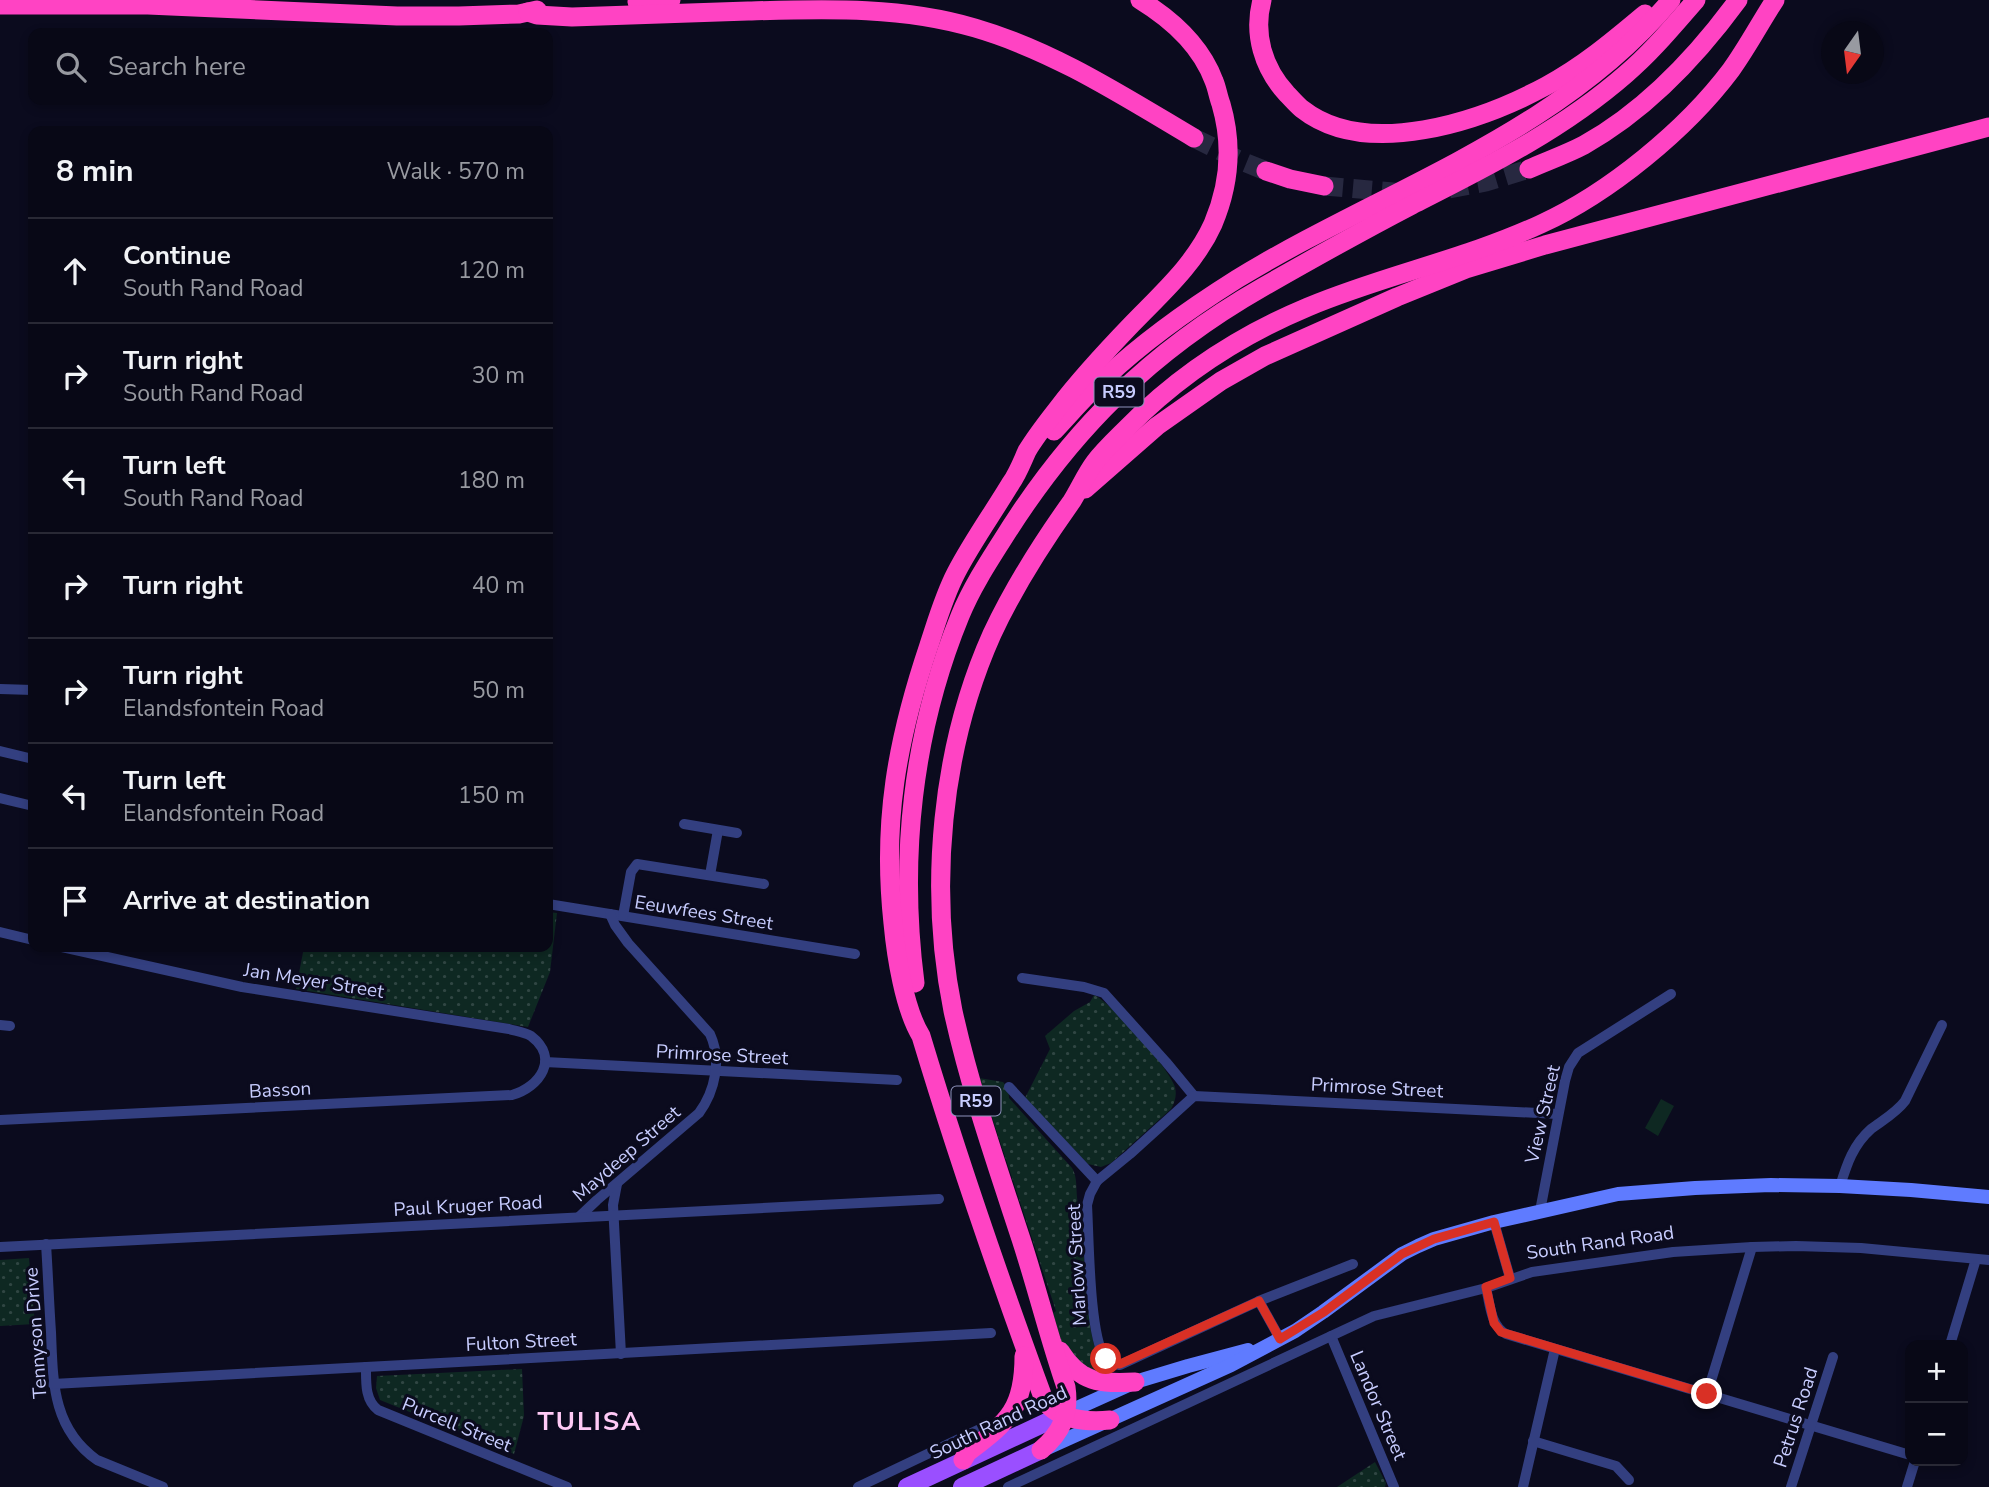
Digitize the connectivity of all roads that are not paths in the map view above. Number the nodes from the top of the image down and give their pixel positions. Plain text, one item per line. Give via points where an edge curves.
1 (671, 0) edge
2 (1140, 0) edge
3 (1262, 0) edge
4 (1659, 0) edge
5 (1671, 0) edge
6 (1696, 0) edge
7 (1738, 0) edge
8 (1775, 0) edge
9 (0, 5) edge
10 (528, 12) junction
11 (1989, 127) edge
12 (1194, 138) tunnel mouth
13 (1529, 169) tunnel mouth
14 (1266, 171) tunnel mouth
15 (1324, 186) tunnel mouth
16 (1019, 471) junction
17 (1074, 498) junction
18 (0, 690) edge
19 (28, 690) edge
20 (0, 751) edge
21 (28, 758) edge
22 (0, 798) edge
23 (28, 805) edge
24 (684, 824) dead end
25 (718, 830) junction
26 (737, 833) dead end
27 (710, 875) junction
28 (764, 884) dead end
29 (553, 905) edge
30 (610, 914) junction
31 (623, 916) junction
32 (639, 919) junction
33 (0, 932) edge
34 (28, 939) edge
35 (628, 943) junction
36 (84, 952) edge
37 (855, 954) dead end
38 (1022, 978) dead end
39 (1671, 994) dead end
40 (1942, 1025) dead end
41 (921, 1036) junction
42 (545, 1062) junction
43 (715, 1071) junction
44 (897, 1080) dead end
45 (1009, 1087) dead end
46 (1194, 1096) junction
47 (1559, 1114) junction
48 (0, 1120) edge
49 (1097, 1181) junction
50 (617, 1184) junction
51 (1840, 1186) junction
52 (1989, 1197) edge
53 (939, 1199) dead end
54 (1540, 1211) junction
55 (614, 1215) junction
56 (579, 1217) junction
57 (1494, 1222) junction
58 (46, 1244) junction
59 (0, 1247) edge
60 (1752, 1247) junction
61 (1976, 1259) junction
62 (1989, 1260) edge
63 (1353, 1264) dead end
64 (1510, 1278) junction
65 (1486, 1287) junction
66 (1259, 1301) junction
67 (1049, 1332) junction
68 (990, 1334) dead end
69 (1331, 1336) junction
70 (1280, 1339) junction
71 (1952, 1340) edge
72 (1024, 1341) junction
73 (1266, 1345) junction
74 (1555, 1349) junction
75 (621, 1354) junction
76 (1833, 1357) dead end
77 (366, 1367) junction
78 (1135, 1382) junction
79 (52, 1384) junction
80 (1707, 1394) junction
81 (1064, 1415) junction
82 (1110, 1420) junction
83 (1810, 1425) junction
84 (982, 1428) dead end
85 (1533, 1441) junction
86 (1041, 1450) junction
87 (1905, 1454) edge
88 (963, 1460) junction
89 (1913, 1466) edge
90 (1629, 1480) dead end
91 (163, 1487) edge
92 (566, 1487) edge
93 (858, 1487) edge
94 (907, 1487) edge
95 (962, 1487) edge
96 (1008, 1487) edge
97 (1394, 1487) edge
98 (1522, 1487) edge
99 (1791, 1487) edge
100 (1907, 1487) edge

1 - 10 highway
2 - 16 highway via 1191,42 1214,80 1227,123 1226,187 1204,242 1059,406
3 - 4 highway via 1260,44 1279,86 1315,117 1346,129 1385,134 1477,116 1547,86 1596,53
5 - 16 highway via 1605,66 1527,123 1239,278 1166,328 1105,377
6 - 41 highway, R59 via 1648,54 1570,118 1262,287 1179,341 1114,397 1054,464 976,582 928,715 917,766 907,888
7 - 13 highway via 1688,61 1651,96 1583,146
8 - 17 highway, R59 via 1730,71 1702,103 1655,148 1592,196 1539,225 1310,306 1232,346 1195,369 1140,415 1096,461
9 - 10 highway via 148,5 422,16
10 - 12 highway via 572,17 813,9 930,17 1054,57
11 - 17 highway via 1545,245 1397,297 1265,356 1221,381 1157,426
14 - 15 highway
16 - 41 highway via 956,573 907,713 897,761 889,829 889,889 895,945
17 - 67 highway, R59 via 1043,541 991,636 958,734 943,832 944,938 952,1006 975,1098
18 - 19 street
20 - 21 street
22 - 23 street
24 - 25 street
25 - 26 street
25 - 27 street
27 - 28 street
27 - 31 street via 637,864 631,872
29 - 30 street, Eeuwfees Street
30 - 31 street, Eeuwfees Street
30 - 35 street, Maydeep Street
31 - 32 street, Eeuwfees Street
32 - 35 street
32 - 37 street, Eeuwfees Street
33 - 34 street
35 - 43 street, Maydeep Street via 710,1034 716,1050
36 - 42 street, Jan Meyer Street via 242,987 509,1029 529,1034 545,1054
38 - 46 street via 1104,993
39 - 47 street, View Street via 1575,1056
40 - 51 street via 1905,1101 1859,1141
41 - 72 highway, R59 via 962,1169
42 - 43 street, Primrose Street
42 - 48 street, Basson via 534,1083 512,1095
43 - 44 street, Primrose Street
43 - 50 street, Maydeep Street via 710,1095 699,1113
45 - 49 street
46 - 47 street, Primrose Street
46 - 49 street
47 - 54 street, View Street
49 - 66 street, Marlow Street via 1087,1205 1094,1321 1111,1363 1120,1364
50 - 55 street
50 - 56 street, Maydeep Street
51 - 52 main road, South Rand Road
51 - 54 main road, South Rand Road via 1659,1190
53 - 55 street, Paul Kruger Road
54 - 57 main road, South Rand Road
55 - 56 street, Paul Kruger Road
55 - 75 street
56 - 58 street, Paul Kruger Road
57 - 64 street
57 - 70 main road, South Rand Road via 1434,1239 1402,1254
58 - 59 street, Paul Kruger Road
58 - 79 street, Tennyson Drive
60 - 61 street, South Rand Road via 1861,1248
60 - 64 street, South Rand Road via 1672,1252
60 - 80 street
61 - 62 street, South Rand Road
61 - 71 street
63 - 66 street
64 - 65 street, South Rand Road
65 - 69 street, South Rand Road via 1387,1311
65 - 74 street via 1498,1329
66 - 70 street
67 - 78 highway via 1082,1376 1104,1383
67 - 81 highway via 1066,1387
68 - 75 street, Fulton Street
69 - 96 street, South Rand Road
69 - 97 street, Landor Street
70 - 73 main road, South Rand Road
72 - 81 highway via 1044,1400
72 - 88 highway via 1017,1403 1003,1425
73 - 78 main road, South Rand Road
73 - 82 main road, South Rand Road
74 - 80 street
74 - 85 street
75 - 77 street, Fulton Street
76 - 83 street, Petrus Road
77 - 79 street, Fulton Street
77 - 92 street, Purcell Street via 367,1391 378,1410
78 - 81 main road, South Rand Road
79 - 91 street, Tennyson Drive via 64,1419 89,1454
80 - 83 street
81 - 82 highway
81 - 86 highway via 1057,1435
81 - 88 main road, South Rand Road
82 - 86 main road, South Rand Road
83 - 87 street
83 - 99 street, Petrus Road
84 - 93 street
85 - 90 street via 1616,1466
85 - 98 street
86 - 95 main road, South Rand Road
88 - 94 main road, South Rand Road
89 - 100 street

